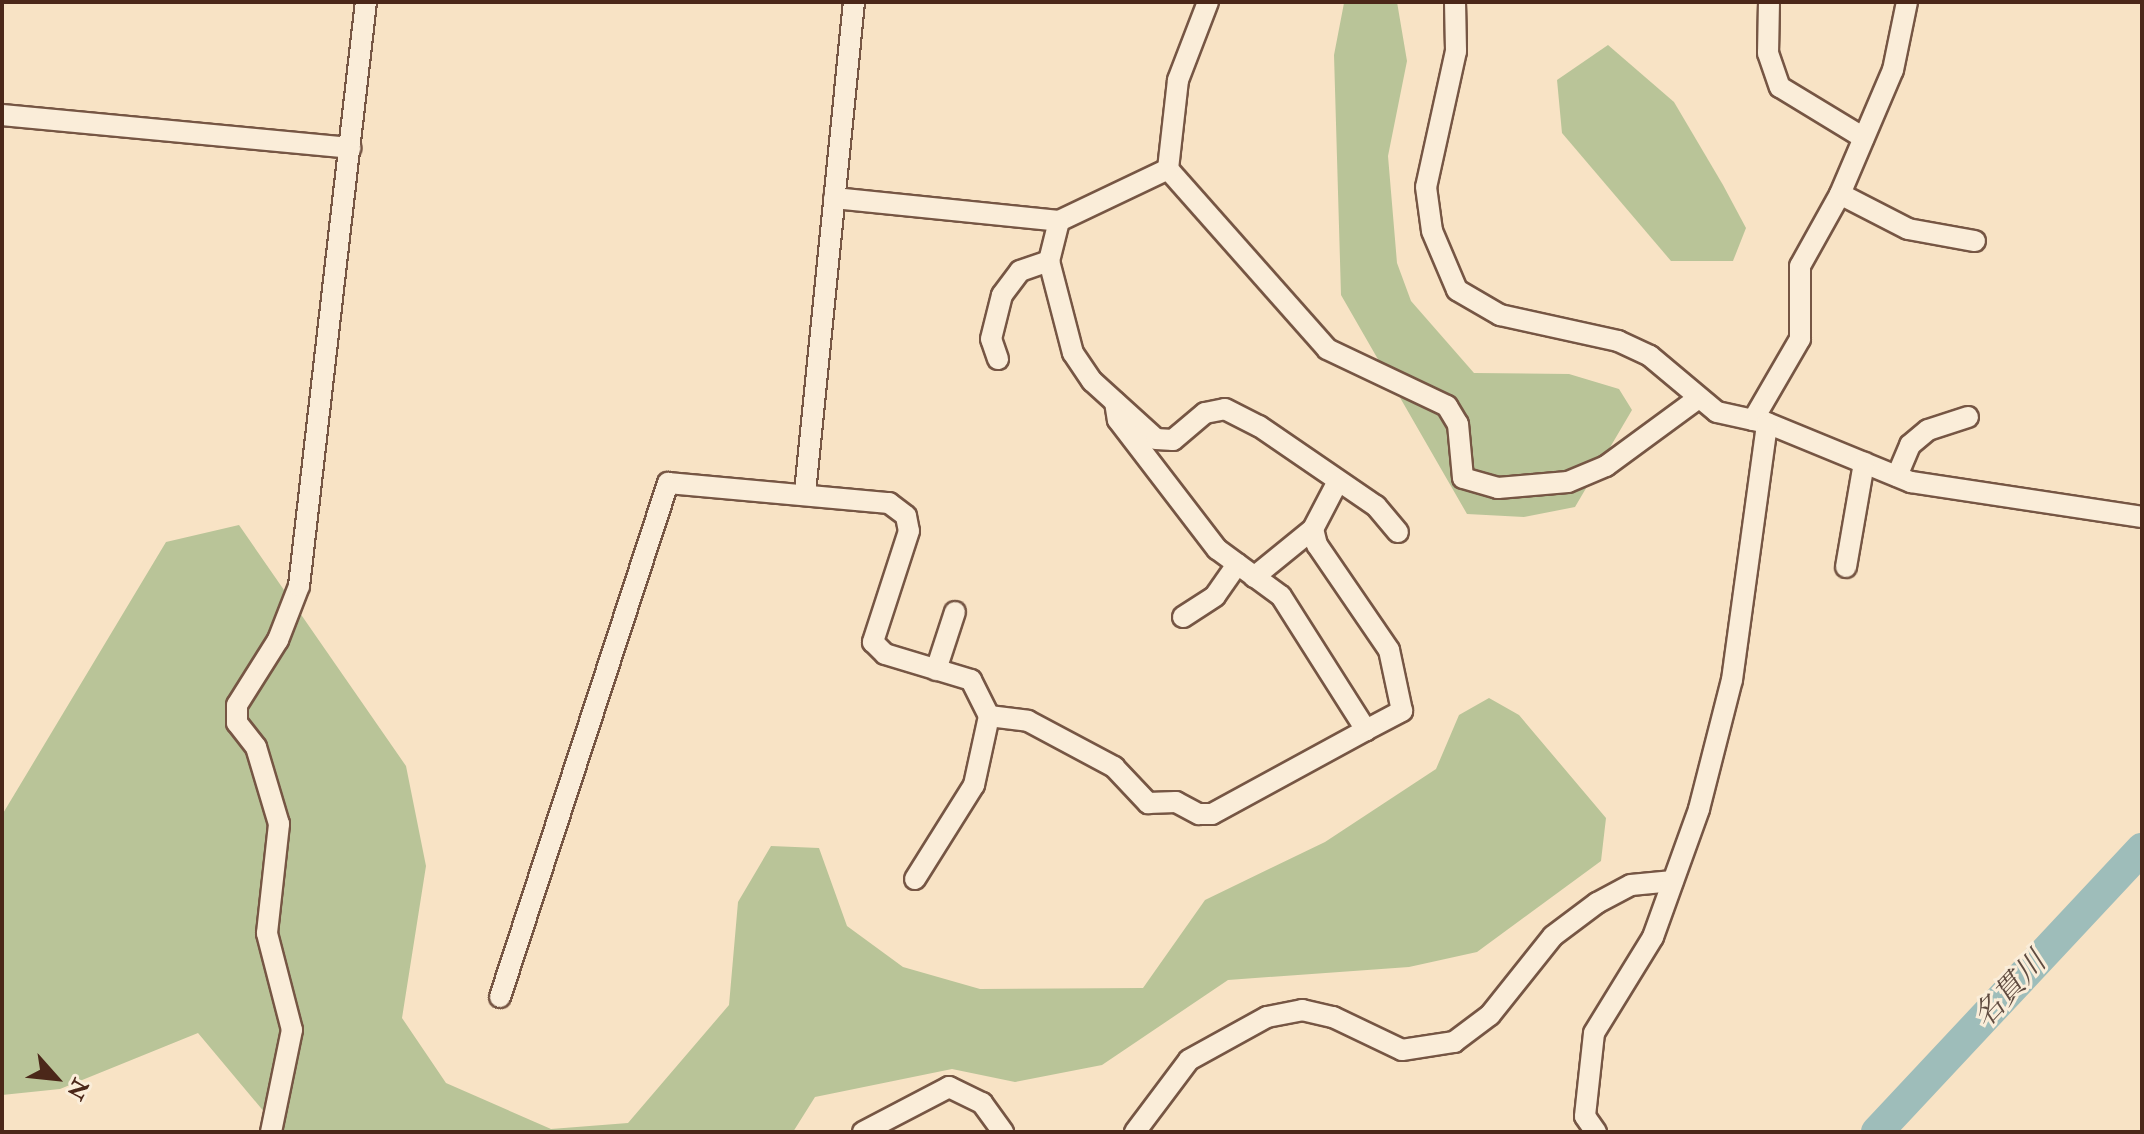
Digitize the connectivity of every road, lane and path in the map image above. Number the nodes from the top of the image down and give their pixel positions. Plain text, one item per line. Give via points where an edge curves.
1 (366, 2) edge
2 (854, 2) edge
3 (1208, 2) edge
4 (1455, 2) edge
5 (1769, 2) edge
6 (1907, 2) edge
7 (2, 115) edge
8 (1864, 138) junction
9 (350, 148) junction
10 (1168, 169) junction
11 (1840, 194) junction
12 (834, 198) junction
13 (1059, 221) junction
14 (1975, 241) dead end
15 (1049, 261) junction
16 (998, 359) dead end
17 (1696, 400) junction
18 (1115, 402) junction
19 (1968, 417) dead end
20 (1760, 421) junction
21 (1864, 463) junction
22 (1897, 476) junction
23 (1336, 485) junction
24 (805, 493) junction
25 (2142, 517) edge
26 (1313, 529) junction
27 (1398, 532) dead end
28 (1237, 564) junction
29 (1846, 567) dead end
30 (1254, 577) junction
31 (955, 612) dead end
32 (1183, 617) dead end
33 (936, 670) junction
34 (989, 716) junction
35 (1366, 730) junction
36 (915, 879) dead end
37 (1673, 881) junction
38 (500, 997) dead end
39 (271, 1132) edge
40 (863, 1132) edge
41 (1003, 1132) edge
42 (1135, 1132) edge
43 (1596, 1132) edge

1 - 9 street
2 - 12 street
3 - 10 street via 1178,80
4 - 17 street via 1456,51 1426,187 1432,231 1457,290 1500,315 1618,341 1650,356
5 - 8 street via 1768,53 1780,87
6 - 8 street via 1893,70
7 - 9 street
8 - 11 street
9 - 39 street via 299,586 278,640 237,705 237,723 256,747 279,824 267,933 292,1030
10 - 13 street
10 - 17 street via 1327,349 1447,406 1458,424 1456,467 1477,484 1568,482 1606,466
11 - 14 street via 1908,229
11 - 20 street via 1800,266 1800,339
12 - 13 street
12 - 24 street
13 - 15 street
15 - 16 street via 1020,271 1002,295 991,339
15 - 18 street via 1073,353
17 - 20 street
18 - 23 street via 1156,439 1173,440 1205,413 1225,409 1259,426
18 - 28 street via 1118,420 1217,549
19 - 22 street via 1928,430 1910,445
20 - 21 street
20 - 37 street via 1732,680
21 - 22 street
21 - 29 street
22 - 25 street
23 - 26 street
23 - 27 street via 1376,506
24 - 33 street via 889,503 906,516 909,531 873,642 885,654
24 - 38 street via 668,483
26 - 30 street
26 - 35 street via 1397,671 1402,711
28 - 30 street
28 - 32 street via 1215,596
30 - 35 street via 1281,596
31 - 33 street
33 - 34 street via 971,680
34 - 35 street via 1028,721 1114,767 1148,803 1176,802 1199,814 1212,814
34 - 36 street via 974,785
37 - 42 street via 1631,885 1597,903 1553,936 1490,1015 1454,1042 1402,1050 1333,1017 1302,1010 1267,1017 1189,1060
37 - 43 street via 1653,937 1594,1033 1585,1116
40 - 41 street via 949,1087 982,1103

